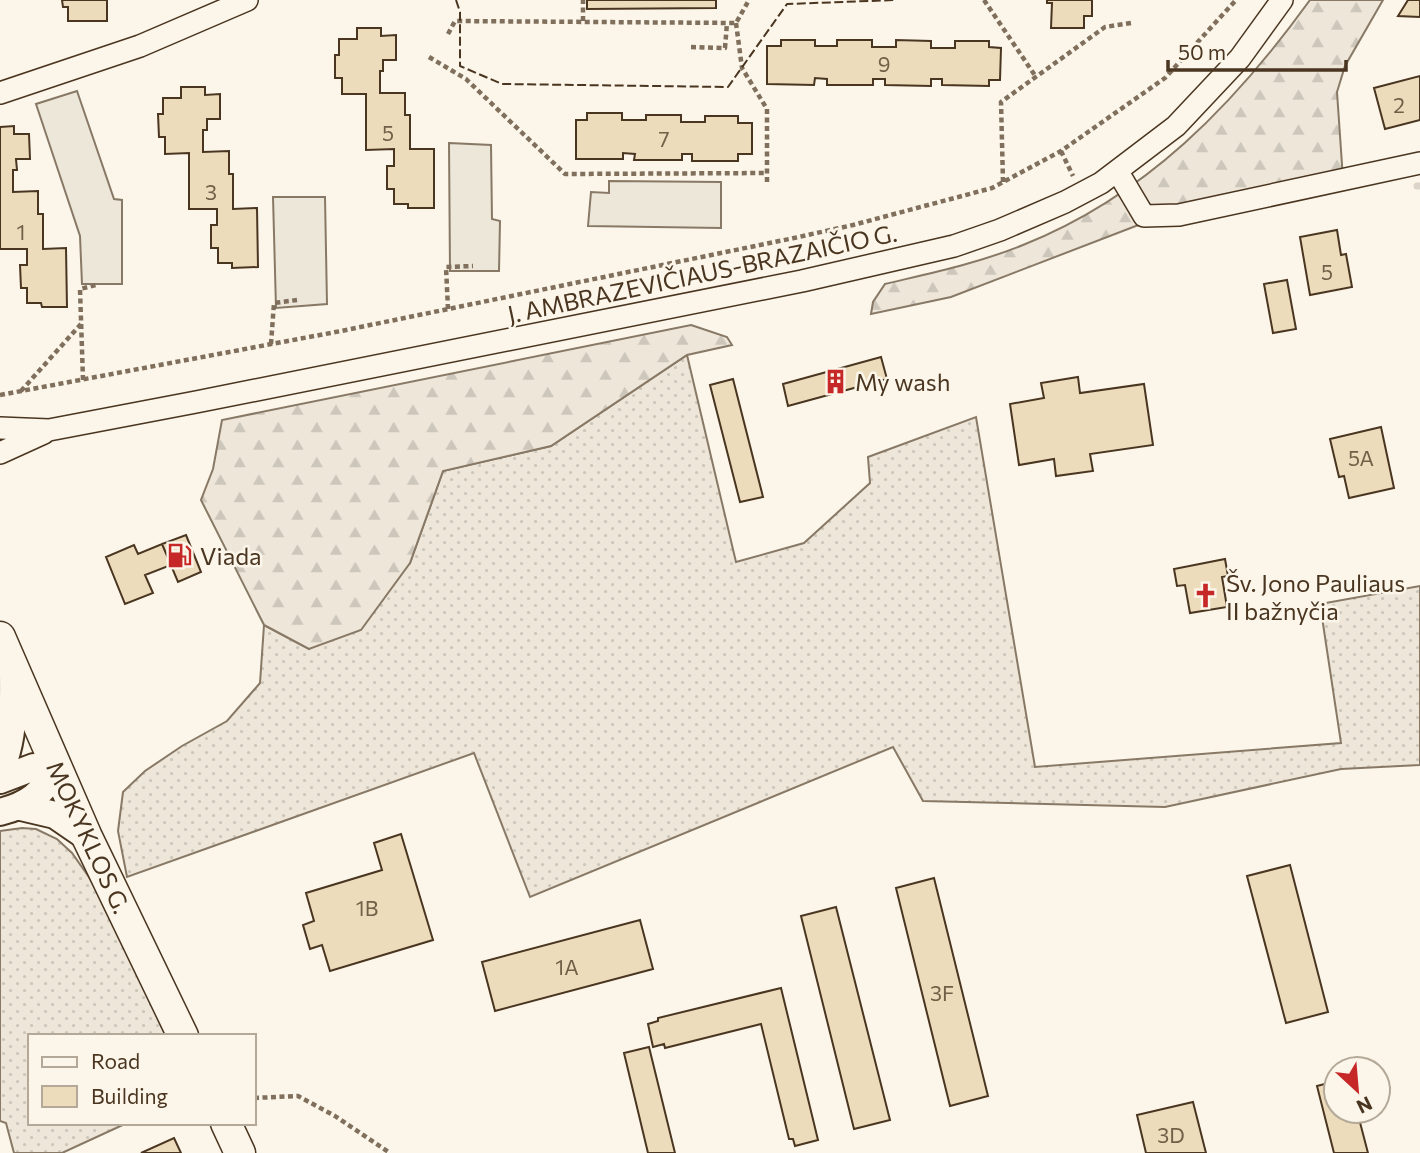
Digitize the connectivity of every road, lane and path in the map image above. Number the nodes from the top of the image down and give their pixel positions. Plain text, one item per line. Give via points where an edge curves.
1 (247, 0) edge
2 (583, 0) edge
3 (749, 0) edge
4 (984, 0) edge
5 (1236, 0) edge
6 (1282, 0) edge
7 (583, 21) junction
8 (727, 23) junction
9 (736, 23) junction
10 (1131, 23) dead end
11 (448, 34) dead end
12 (691, 47) dead end
13 (429, 57) dead end
14 (1036, 77) junction
15 (0, 93) edge
16 (1420, 163) edge
17 (1118, 172) junction
18 (767, 173) junction
19 (1003, 182) junction
20 (767, 185) dead end
21 (473, 266) dead end
22 (96, 285) dead end
23 (297, 300) dead end
24 (448, 309) junction
25 (81, 323) junction
26 (271, 344) junction
27 (83, 380) junction
28 (21, 391) junction
29 (0, 395) edge
30 (0, 428) edge
31 (49, 430) junction
32 (0, 453) edge
33 (0, 637) edge
34 (13, 667) junction
35 (57, 769) junction
36 (0, 771) edge
37 (0, 780) edge
38 (11, 810) edge
39 (87, 837) junction
40 (182, 1034) edge
41 (256, 1098) edge
42 (227, 1125) edge
43 (240, 1153) edge
44 (390, 1153) edge

1 - 15 street via 140,47
2 - 7 path
3 - 9 path
4 - 14 path
5 - 19 path via 1165,78 1061,151
6 - 17 street, J. AMBRAZEVIČIAUS-BRAZAIČIO G. via 1240,58 1176,126
7 - 8 path
7 - 11 path via 455,21
8 - 9 path
8 - 12 path via 725,48
9 - 18 path via 742,68 767,109
10 - 14 path via 1105,27
13 - 18 path via 466,79 565,174
14 - 19 path via 1001,102
16 - 17 street via 1179,215 1144,216
17 - 31 street, J. AMBRAZEVIČIAUS-BRAZAIČIO G. via 1082,194 1000,230 881,264
18 - 20 path
19 - 24 path via 853,225
21 - 24 path via 446,267
22 - 25 path via 80,289
23 - 26 path via 274,303
24 - 26 path
25 - 27 path
25 - 28 path
26 - 27 path
27 - 28 path
28 - 29 path
30 - 31 street, J. AMBRAZEVIČIAUS-BRAZAIČIO G.
31 - 32 street, J. AMBRAZEVIČIAUS-BRAZAIČIO G.
33 - 34 main road, MOKYKLOS G.
34 - 35 main road, MOKYKLOS G.
34 - 36 street via 12,727
35 - 37 street via 34,767
35 - 38 street via 37,795
35 - 39 main road, MOKYKLOS G.
38 - 39 street via 55,815
39 - 40 main road, MOKYKLOS G.
41 - 44 path via 298,1096
42 - 43 main road

